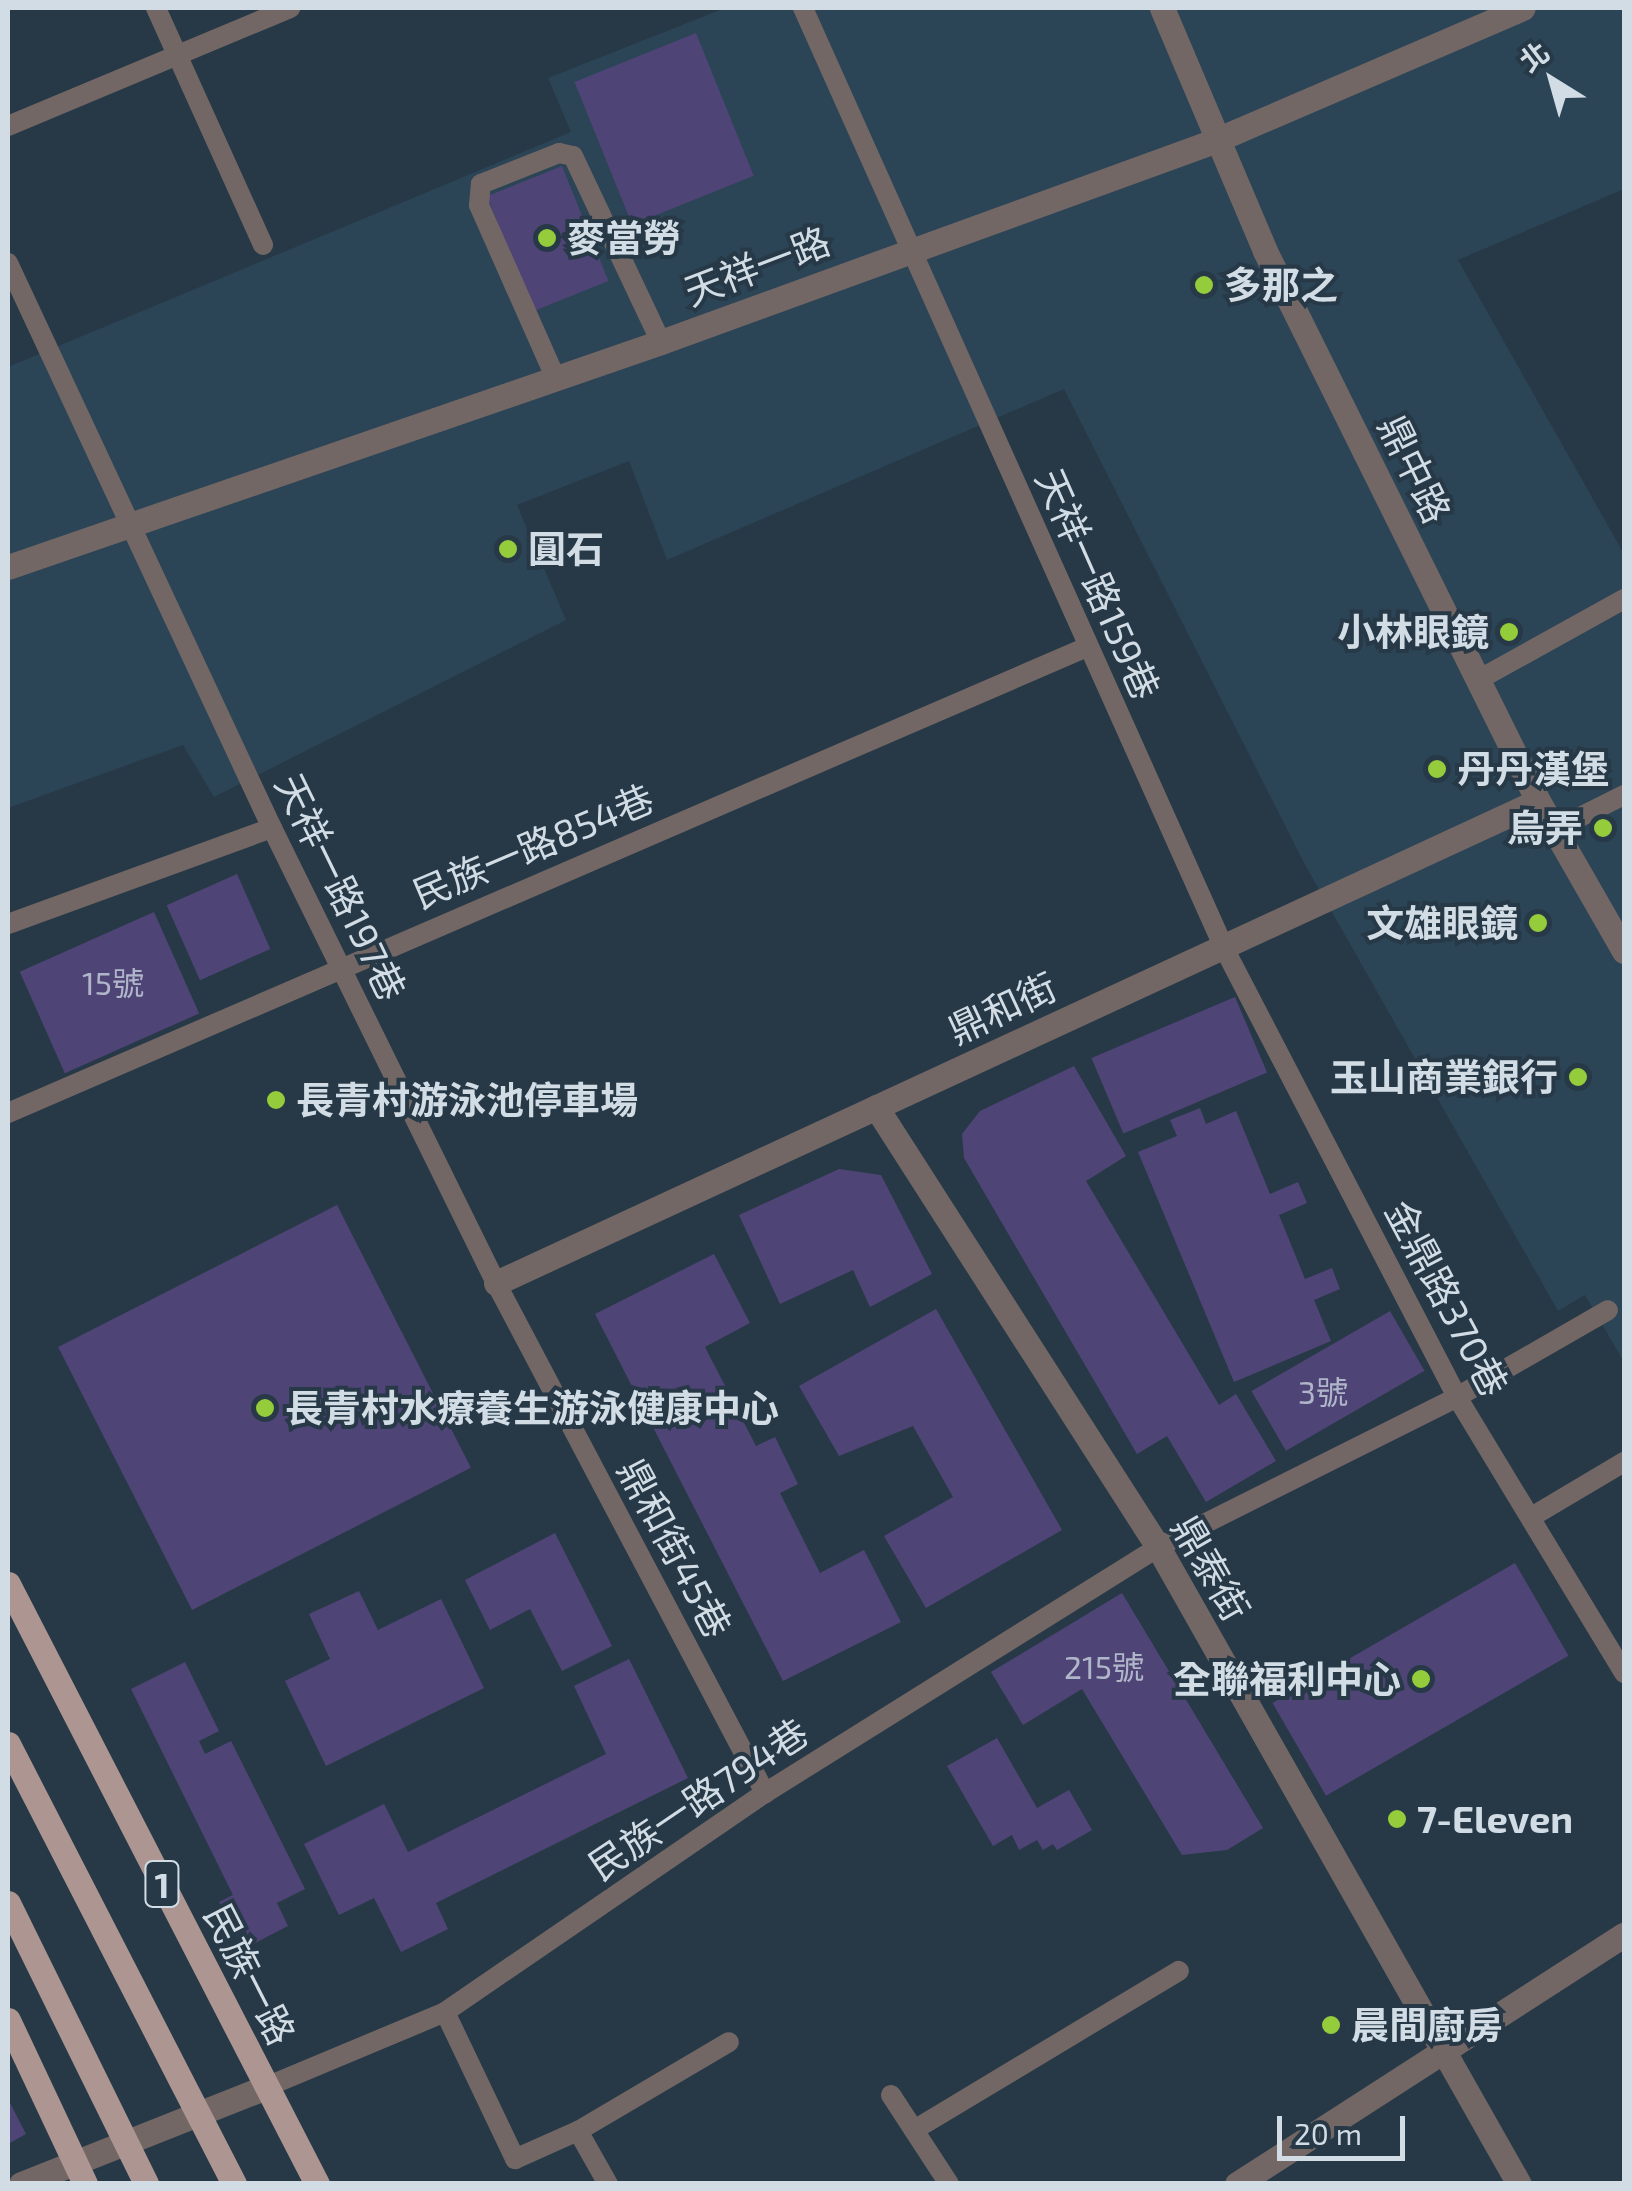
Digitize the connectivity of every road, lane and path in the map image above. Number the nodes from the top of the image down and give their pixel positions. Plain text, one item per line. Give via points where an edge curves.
1 (156, 8) edge
2 (290, 8) edge
3 (802, 8) edge
4 (1162, 8) edge
5 (1523, 8) edge
6 (177, 55) junction
7 (8, 126) edge
8 (1214, 141) junction
9 (264, 245) dead end
10 (910, 248) junction
11 (8, 262) edge
12 (661, 342) junction
13 (556, 379) junction
14 (126, 521) junction
15 (8, 567) edge
16 (1624, 599) edge
17 (1087, 647) junction
18 (1478, 680) junction
19 (1624, 795) edge
20 (1538, 802) junction
21 (272, 828) junction
22 (1554, 830) junction
23 (8, 924) edge
24 (1224, 948) junction
25 (1624, 951) edge
26 (340, 966) junction
27 (876, 1108) junction
28 (8, 1112) edge
29 (496, 1283) junction
30 (1608, 1310) dead end
31 (1457, 1397) junction
32 (1624, 1462) edge
33 (1533, 1516) junction
34 (1158, 1548) junction
35 (8, 1584) edge
36 (1624, 1672) edge
37 (8, 1744) edge
38 (765, 1793) junction
39 (8, 1903) edge
40 (1624, 1936) edge
41 (1179, 1971) dead end
42 (445, 2012) junction
43 (8, 2020) edge
44 (729, 2042) dead end
45 (1438, 2051) junction
46 (266, 2087) junction
47 (891, 2095) dead end
48 (197, 2114) junction
49 (578, 2130) junction
50 (914, 2130) junction
51 (124, 2142) junction
52 (79, 2173) edge
53 (21, 2184) edge
54 (146, 2184) edge
55 (234, 2184) edge
56 (317, 2184) edge
57 (608, 2184) edge
58 (950, 2184) edge
59 (1236, 2184) edge
60 (1519, 2184) edge

1 - 6 lane
2 - 6 lane
3 - 10 lane, 天祥一路159巷
4 - 8 street, 鼎中路
5 - 8 street, 天祥一路
6 - 7 lane
6 - 9 lane
8 - 10 street, 天祥一路
8 - 18 street, 鼎中路
10 - 12 street, 天祥一路
10 - 17 lane, 天祥一路159巷
11 - 14 lane, 天祥一路197巷
12 - 13 street, 天祥一路
12 - 13 lane via 573,156 559,152 481,184 479,205
13 - 14 street, 天祥一路
14 - 15 street, 天祥一路
14 - 21 lane, 天祥一路197巷
16 - 18 lane
17 - 24 lane, 天祥一路159巷
17 - 26 lane, 民族一路854巷
18 - 20 street, 鼎中路
19 - 22 lane
20 - 22 street, 鼎中路
20 - 24 street, 鼎和街
21 - 23 lane
21 - 26 lane, 天祥一路197巷
22 - 25 street, 鼎中路
24 - 27 street, 鼎和街
24 - 31 lane, 金鼎路370巷
26 - 28 lane, 民族一路854巷
26 - 29 lane, 天祥一路197巷
27 - 29 street, 鼎和街
27 - 34 street, 鼎泰街
29 - 38 lane, 鼎和街45巷
30 - 31 lane, 民族一路794巷
31 - 33 lane, 金鼎路370巷
31 - 34 lane, 民族一路794巷
32 - 33 lane
33 - 36 lane, 金鼎路370巷
34 - 38 lane, 民族一路794巷
34 - 45 street, 鼎泰街
35 - 46 main road, 民族一路 / 1
37 - 48 main road, 1
38 - 42 lane, 民族一路794巷
39 - 51 main road
40 - 45 street
41 - 50 lane
42 - 46 lane, 民族一路794巷
42 - 49 lane via 516,2159
43 - 52 main road
44 - 49 lane
45 - 59 street
45 - 60 street, 鼎泰街
46 - 48 street
46 - 56 main road, 民族一路 / 1
47 - 50 lane
48 - 51 street
48 - 55 main road, 1
49 - 57 lane
50 - 58 lane
51 - 52 street
51 - 54 main road
52 - 53 street

